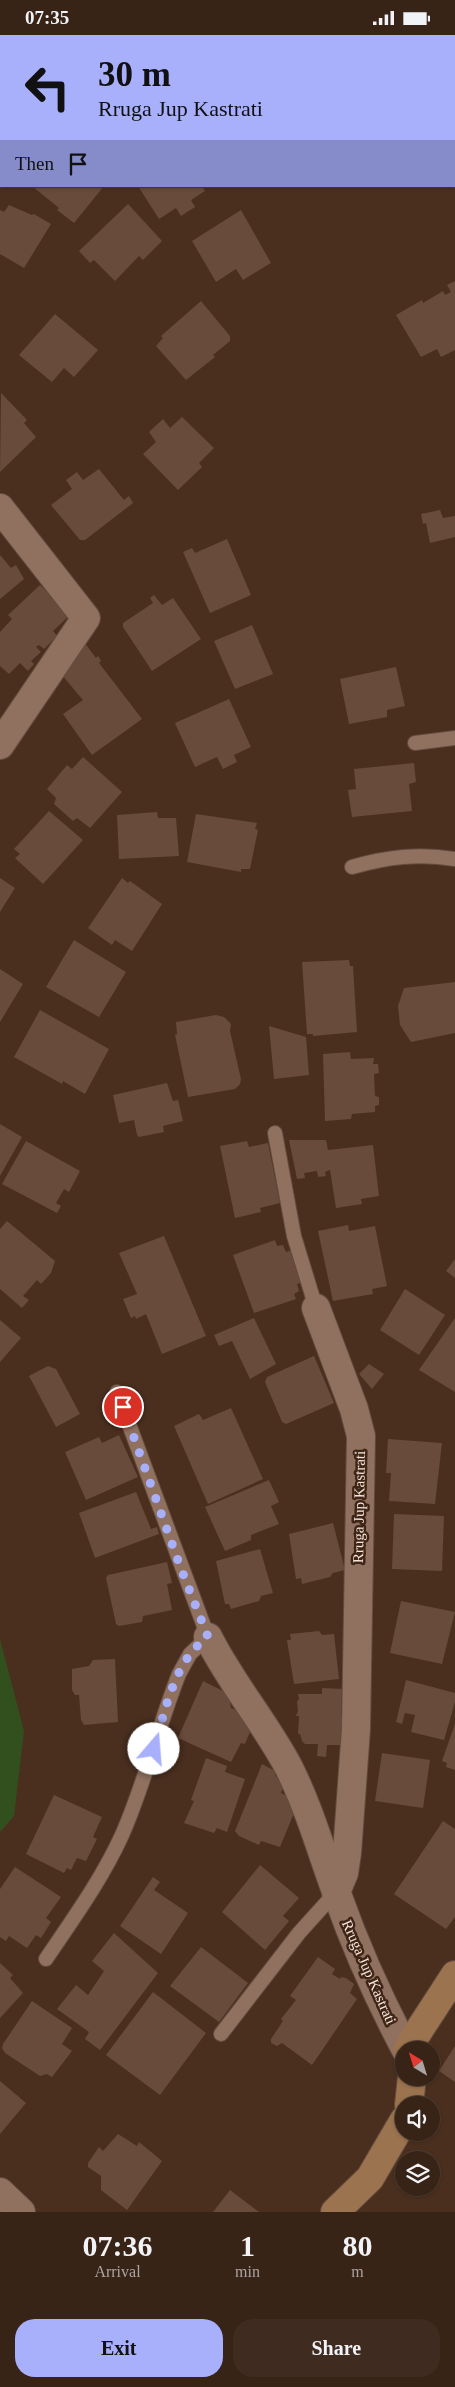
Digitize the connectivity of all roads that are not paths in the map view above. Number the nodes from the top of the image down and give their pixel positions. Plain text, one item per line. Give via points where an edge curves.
1 (0, 508) edge
2 (455, 738) edge
3 (416, 743) dead end
4 (0, 745) edge
5 (455, 859) edge
6 (352, 867) dead end
7 (275, 1133) dead end
8 (316, 1308) joint
9 (117, 1392) dead end
10 (208, 1637) junction
11 (336, 1892) junction
12 (46, 1959) dead end
13 (455, 1975) edge
14 (221, 2034) dead end
15 (402, 2041) edge
16 (412, 2041) edge
17 (395, 2135) edge
18 (0, 2192) edge
19 (21, 2212) edge
20 (335, 2212) edge

1 - 4 street via 86,618
2 - 3 lane
5 - 6 lane via 437,856 384,858
7 - 8 lane, Rruga Jup Kastrati via 294,1236
8 - 11 street, Rruga Jup Kastrati via 361,1436 356,1729 347,1853 344,1873
9 - 10 lane, Rruga Jup Kastrati
10 - 11 street, Rruga Jup Kastrati via 222,1665 288,1767 324,1853
10 - 12 lane via 190,1654 179,1674 116,1847
11 - 14 lane via 299,1933
11 - 15 street, Rruga Jup Kastrati via 370,1981
13 - 16 street
17 - 20 street via 370,2178
18 - 19 street

